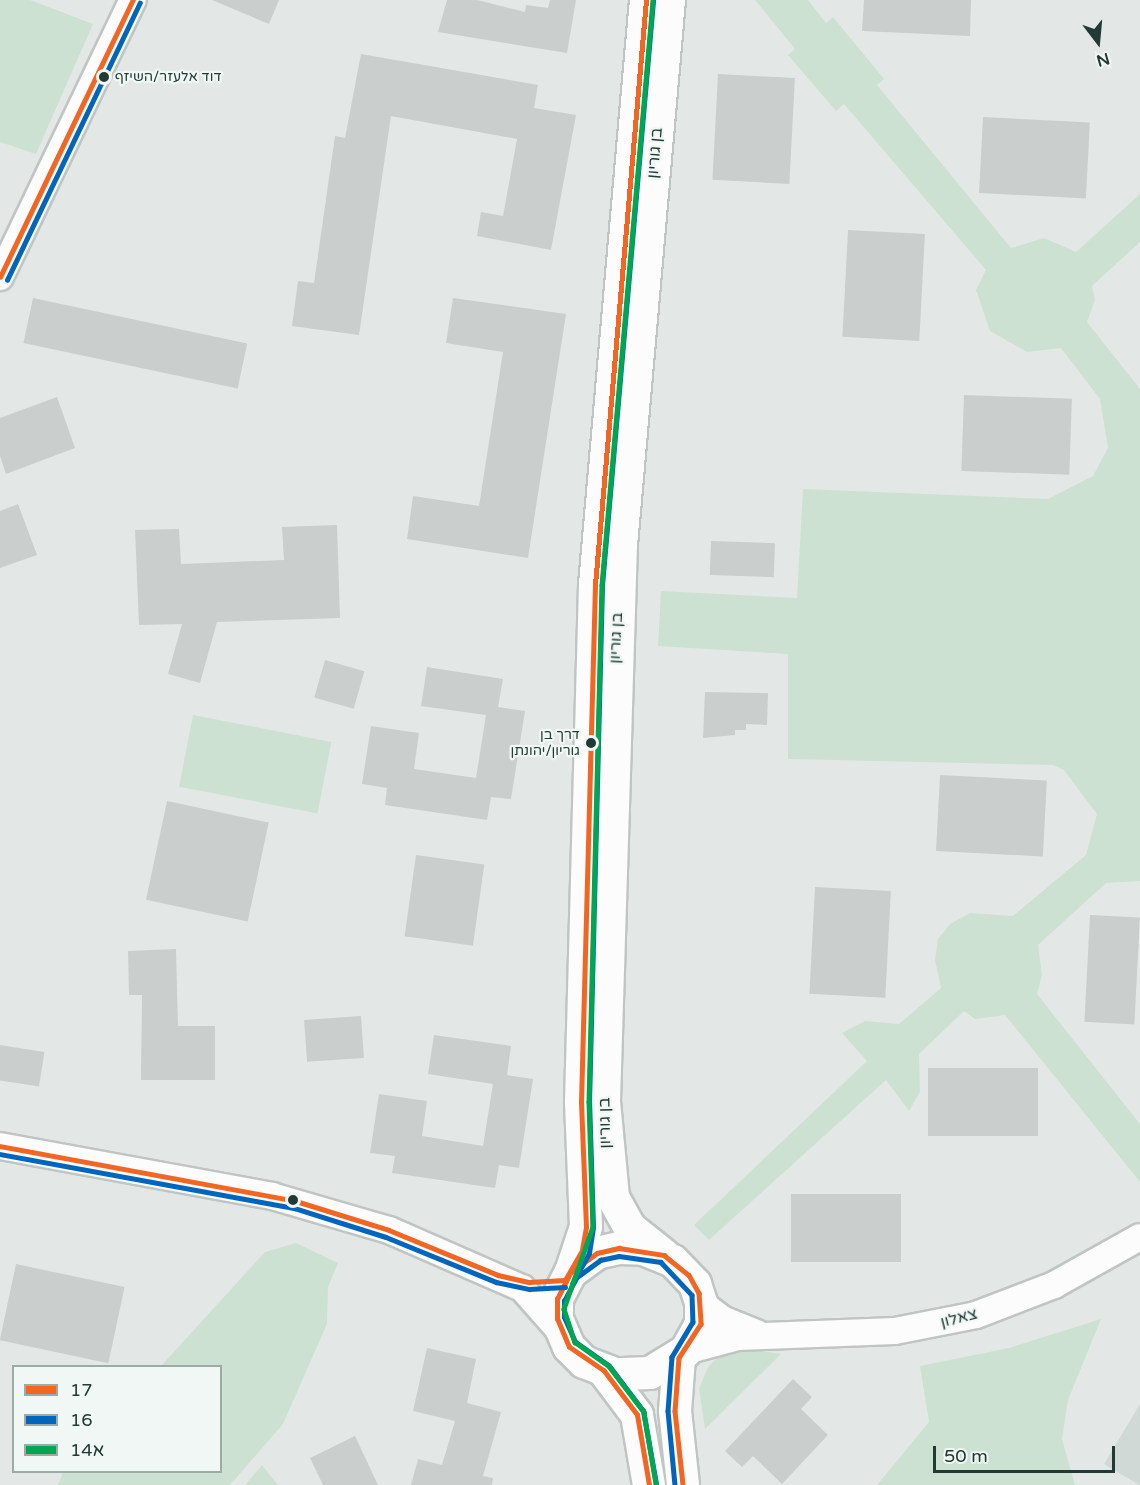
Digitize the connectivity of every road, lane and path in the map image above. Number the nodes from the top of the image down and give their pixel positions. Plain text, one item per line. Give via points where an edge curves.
1 (133, 0) edge
2 (646, 0) edge
3 (669, 0) edge
4 (0, 277) edge
5 (0, 1146) edge
6 (1140, 1237) edge
7 (664, 1256) junction
8 (498, 1275) junction
9 (568, 1276) junction
10 (701, 1303) junction
11 (560, 1330) junction
12 (760, 1334) junction
13 (683, 1355) junction
14 (604, 1371) junction
15 (649, 1485) edge
16 (683, 1485) edge

1 - 4 street
2 - 9 street, בן גוריון via 595,585 581,1102 586,1227
3 - 7 street, בן גוריון via 621,545 604,1101 613,1197 630,1228
5 - 8 street via 296,1201 389,1230
6 - 12 street, צאלון via 1054,1286 976,1315 874,1333
7 - 9 street via 631,1247 608,1250
7 - 10 street via 689,1275
8 - 9 street via 529,1282
8 - 11 street via 534,1299
9 - 11 street via 556,1309
10 - 12 street, צאלון via 722,1319
10 - 13 street via 700,1324
11 - 14 street via 576,1355
12 - 13 street, צאלון
13 - 14 street via 650,1373
13 - 16 street via 675,1411
14 - 15 street via 637,1415

